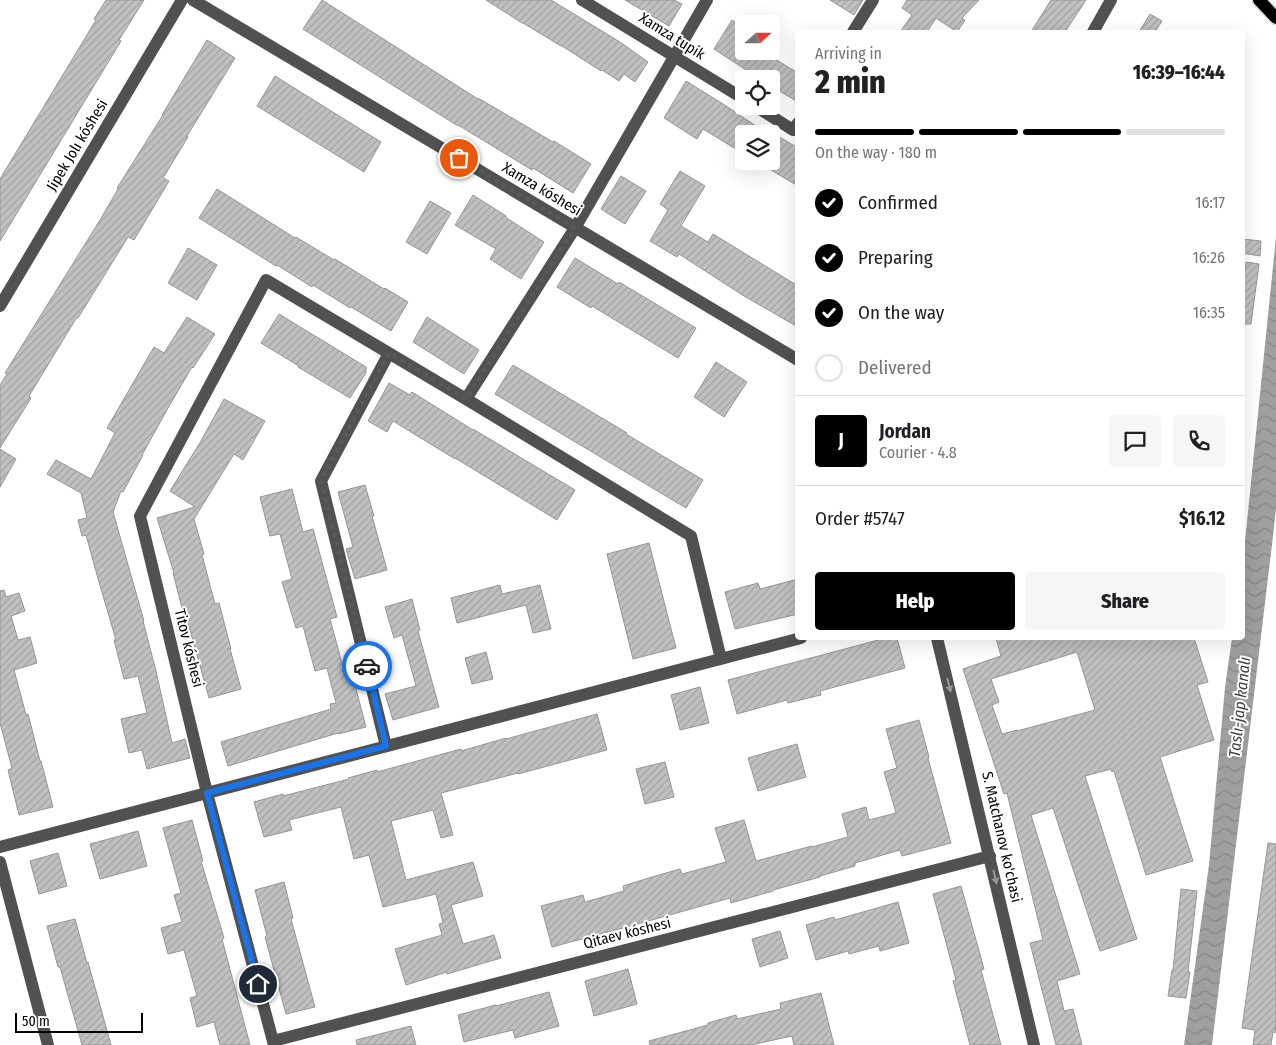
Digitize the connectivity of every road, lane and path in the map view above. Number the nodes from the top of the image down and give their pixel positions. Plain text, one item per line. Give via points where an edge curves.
1 (182, 0) edge
2 (193, 0) edge
3 (582, 0) edge
4 (707, 0) edge
5 (873, 0) edge
6 (1111, 0) edge
7 (1259, 0) edge
8 (1276, 18) edge
9 (854, 30) edge
10 (1094, 30) edge
11 (674, 56) junction
12 (735, 93) edge
13 (769, 115) edge
14 (795, 127) edge
15 (575, 228) junction
16 (0, 306) edge
17 (389, 353) junction
18 (795, 358) edge
19 (466, 399) junction
20 (795, 640) edge
21 (937, 640) edge
22 (721, 659) junction
23 (386, 746) junction
24 (207, 793) junction
25 (0, 847) edge
26 (990, 856) junction
27 (0, 862) edge
28 (273, 1043) edge
29 (48, 1045) edge
30 (1034, 1045) edge

1 - 16 street, Jipek Jolı kóshesi
2 - 15 street, Xamza kóshesi
3 - 11 street, Xamza tupik
4 - 11 street
5 - 9 street
6 - 10 street
7 - 8 main road
11 - 12 street, Xamza tupik
11 - 15 street
13 - 14 street via 793,130
15 - 18 street, Xamza kóshesi
15 - 19 street
17 - 19 street
17 - 23 street via 321,481
17 - 24 street, Titov kóshesi via 266,280 140,516
19 - 22 street via 691,536
20 - 22 street
21 -> 26 street, S. Matchanov ko'chasi
22 - 23 street
23 - 24 street
24 - 25 street
24 - 28 street, Titov kóshesi
26 - 28 street, Qitaev kóshesi
26 -> 30 street, S. Matchanov ko'chasi
27 - 29 street

